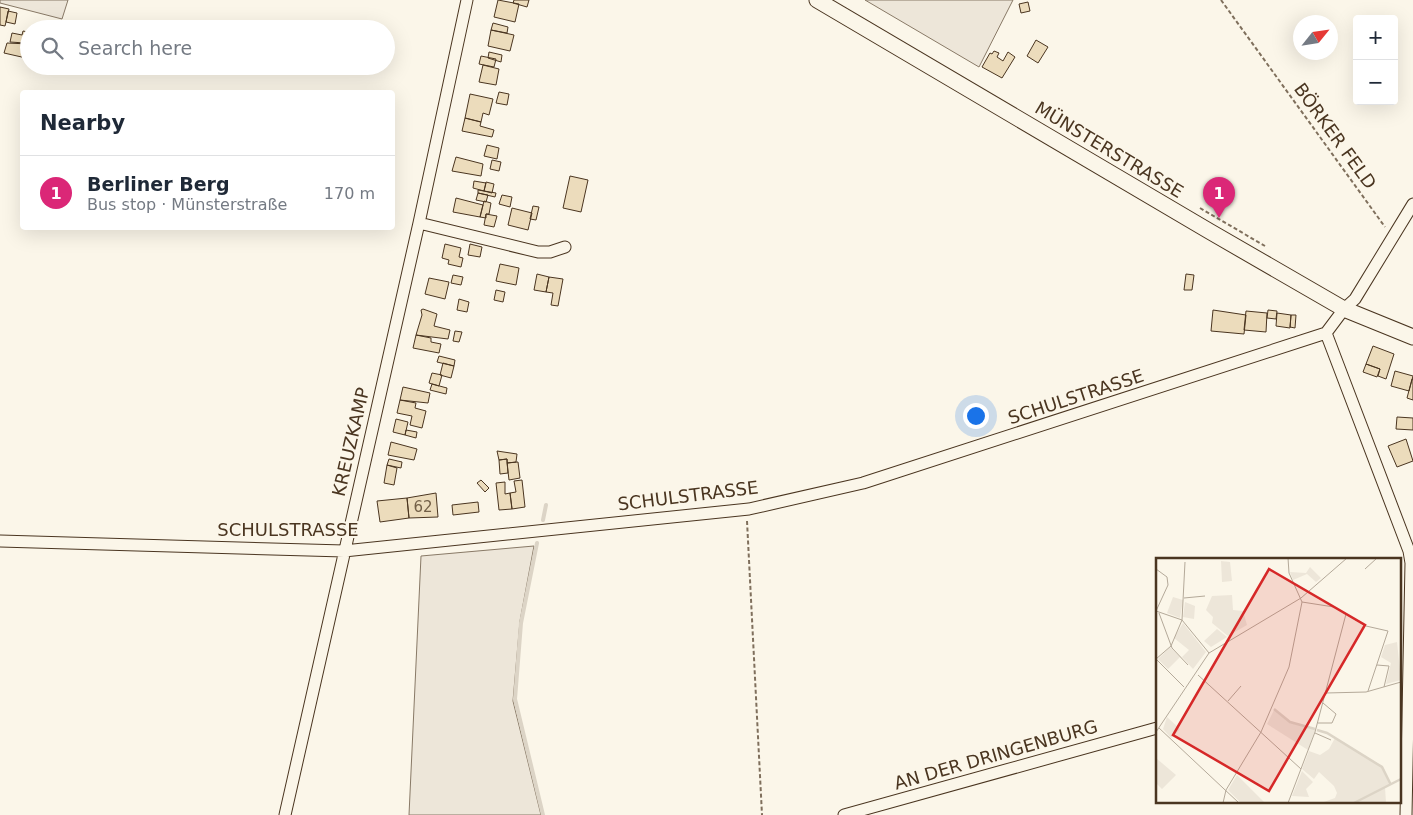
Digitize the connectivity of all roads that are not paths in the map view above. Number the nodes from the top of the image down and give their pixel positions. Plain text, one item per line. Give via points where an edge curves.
1 (467, 0) edge
2 (817, 0) edge
3 (1413, 204) edge
4 (419, 223) junction
5 (565, 247) dead end
6 (1344, 309) junction
7 (1326, 333) junction
8 (1413, 338) edge
9 (0, 541) edge
10 (344, 550) junction
11 (1404, 659) edge
12 (1156, 728) edge
13 (285, 815) edge
14 (844, 815) edge
15 (1406, 815) edge

1 - 4 street, KREUZKAMP
2 - 6 main road, MÜNSTERSTRASSE
3 - 6 street via 1355,300
4 - 5 street via 538,252
4 - 10 street, KREUZKAMP
6 - 7 street
6 - 8 main road, MÜNSTERSTRASSE
7 - 10 street, SCHULSTRASSE via 863,483 748,509
7 - 11 street via 1409,551
9 - 10 street, SCHULSTRASSE
10 - 13 street, KREUZKAMP
11 - 15 street
12 - 14 street, AN DER DRINGENBURG

